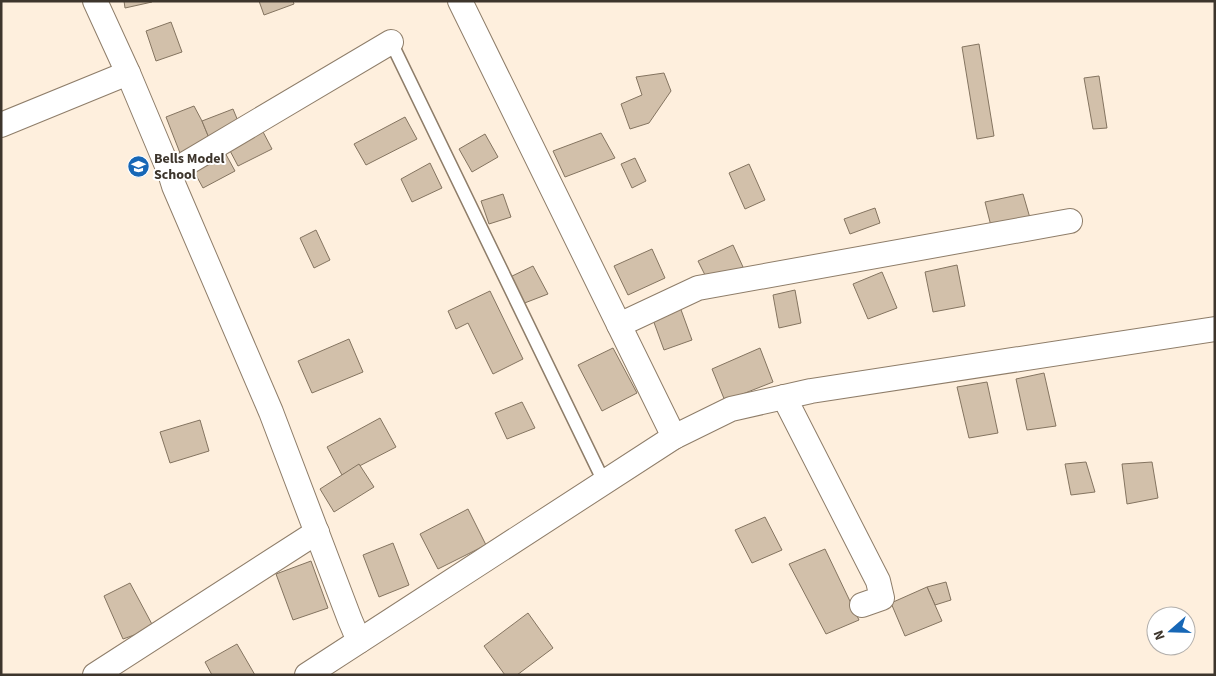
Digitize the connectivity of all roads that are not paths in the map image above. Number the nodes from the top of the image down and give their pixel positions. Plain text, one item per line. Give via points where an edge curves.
1 (95, 1) edge
2 (460, 1) edge
3 (391, 42) joint
4 (128, 73) junction
5 (1, 125) edge
6 (170, 173) junction
7 (1070, 221) dead end
8 (619, 325) junction
9 (1215, 330) edge
10 (784, 397) junction
11 (674, 437) junction
12 (604, 482) junction
13 (317, 532) junction
14 (862, 605) dead end
15 (359, 641) junction
16 (95, 675) edge
17 (307, 675) edge

1 - 4 street
2 - 8 street
3 - 6 street
3 - 12 lane
4 - 5 street
4 - 6 street
6 - 13 street via 271,412
7 - 8 street via 698,288
8 - 11 street
9 - 10 street
10 - 11 street via 731,409
10 - 14 street via 878,581 882,598
11 - 12 street
12 - 15 street
13 - 15 street
13 - 16 street
15 - 17 street

